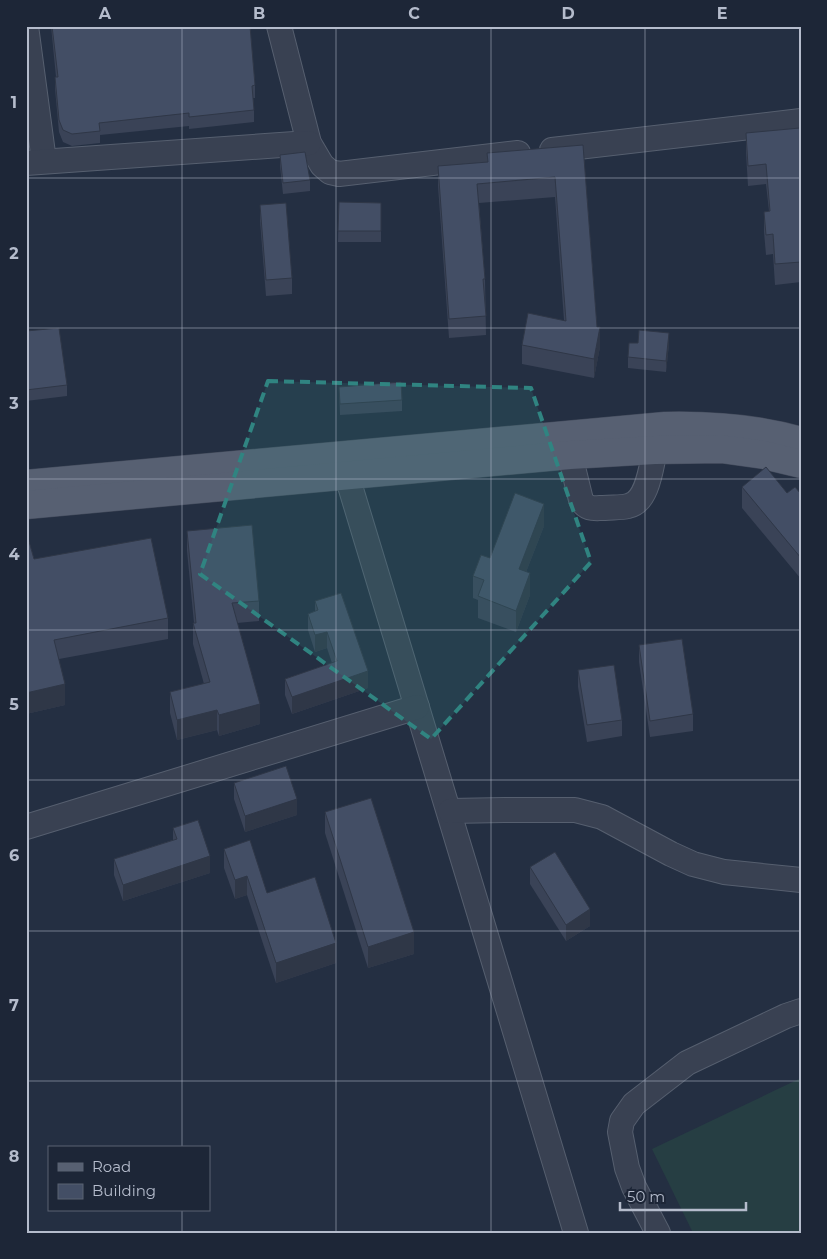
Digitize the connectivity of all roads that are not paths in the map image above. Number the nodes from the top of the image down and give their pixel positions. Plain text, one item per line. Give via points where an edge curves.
1 (26, 26) edge
2 (278, 26) edge
3 (801, 121) edge
4 (309, 143) junction
5 (35, 162) edge
6 (801, 441) edge
7 (655, 450) junction
8 (570, 456) junction
9 (801, 464) edge
10 (347, 476) junction
11 (26, 484) edge
12 (26, 505) edge
13 (417, 707) junction
14 (450, 811) junction
15 (26, 827) edge
16 (801, 880) edge
17 (801, 1011) edge
18 (576, 1233) edge
19 (658, 1233) edge

1 - 5 street
2 - 4 street
3 - 4 street via 339,174 322,165
4 - 5 street
6 - 11 main road via 750,429 665,426
7 - 8 main road
7 - 8 street via 640,500 629,506 589,509 581,500
7 - 9 main road via 721,449 764,454
8 - 10 main road
10 - 12 main road
10 - 13 street
13 - 14 street
13 - 15 street
14 - 16 street via 575,810 602,817 693,864 724,872
14 - 18 street
17 - 19 street via 687,1063 634,1104 622,1121 620,1132 627,1168

